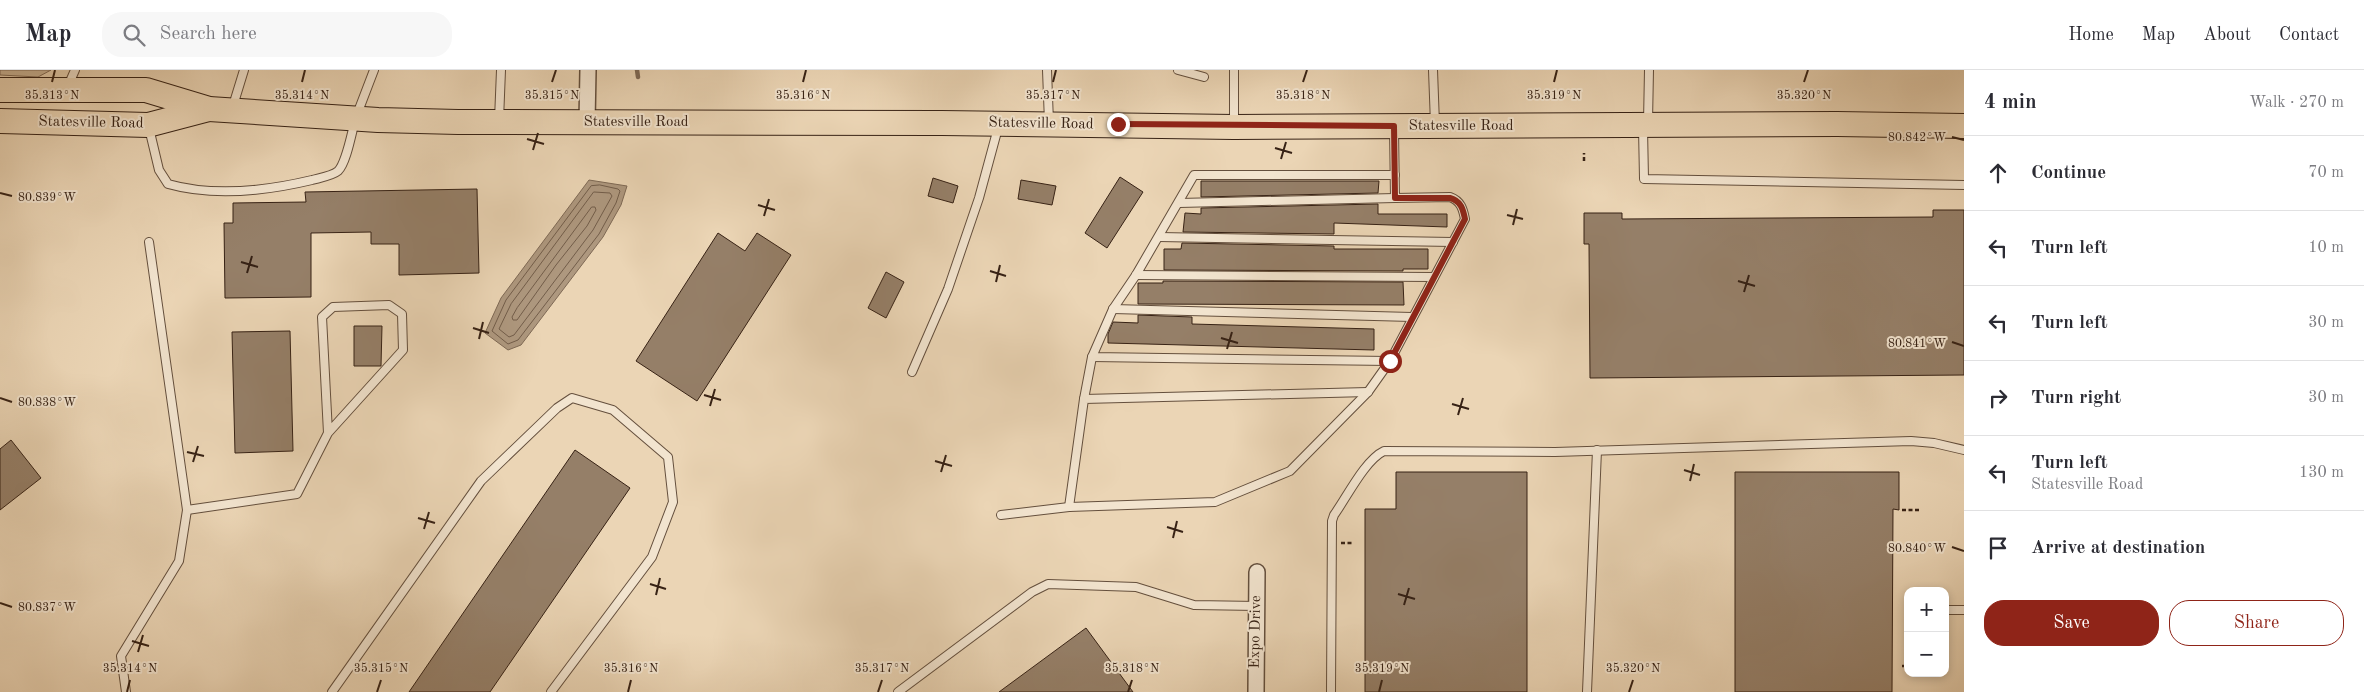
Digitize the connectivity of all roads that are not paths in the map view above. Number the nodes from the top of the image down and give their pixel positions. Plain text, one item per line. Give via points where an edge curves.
1 (244, 70) edge
2 (374, 70) edge
3 (501, 70) edge
4 (588, 70) edge
5 (1047, 70) edge
6 (1178, 70) edge
7 (1234, 70) edge
8 (1433, 70) edge
9 (1649, 70) edge
10 (1204, 77) dead end
11 (71, 80) edge
12 (0, 90) edge
13 (220, 109) junction
14 (356, 118) junction
15 (0, 121) edge
16 (499, 122) junction
17 (586, 122) junction
18 (999, 123) junction
19 (1049, 124) junction
20 (148, 125) junction
21 (1394, 126) junction
22 (1435, 126) junction
23 (1646, 126) junction
24 (1964, 126) edge
25 (1234, 127) junction
26 (1395, 174) junction
27 (1964, 185) edge
28 (1395, 198) junction
29 (1179, 204) junction
30 (1159, 237) junction
31 (148, 242) dead end
32 (1453, 242) junction
33 (1136, 275) junction
34 (1434, 277) junction
35 (1113, 309) junction
36 (1412, 316) junction
37 (1092, 357) junction
38 (1390, 361) junction
39 (912, 372) dead end
40 (1368, 392) junction
41 (1084, 399) junction
42 (328, 433) junction
43 (1597, 450) junction
44 (1964, 450) edge
45 (1069, 507) junction
46 (187, 510) junction
47 (1001, 515) dead end
48 (1257, 572) dead end
49 (1257, 606) junction
50 (1949, 610) edge
51 (1964, 610) edge
52 (126, 692) edge
53 (332, 692) edge
54 (552, 692) edge
55 (898, 692) edge
56 (1256, 692) edge
57 (1331, 692) edge
58 (1587, 692) edge

1 - 13 lane
2 - 14 lane
3 - 16 lane
4 - 17 street
5 - 19 lane
6 - 10 lane
7 - 25 lane
8 - 22 lane
9 - 23 lane
11 - 12 main road, Statesville Road
11 - 13 main road, Statesville Road via 146,90
13 - 14 main road, Statesville Road
13 - 20 main road, Statesville Road
14 - 16 main road, Statesville Road
14 - 20 lane via 338,171 281,187 235,190 186,189 168,184 159,170
15 - 20 main road, Statesville Road
16 - 17 main road, Statesville Road
17 - 18 main road, Statesville Road
18 - 19 main road, Statesville Road
18 - 39 lane via 979,198 948,289
19 - 25 main road, Statesville Road
21 - 22 main road, Statesville Road
21 - 25 main road, Statesville Road
21 - 26 lane
22 - 23 main road, Statesville Road
23 - 24 main road, Statesville Road
23 - 27 lane via 1644,179
26 - 28 lane
26 - 29 lane via 1194,175
28 - 29 lane
28 - 32 lane via 1457,200 1465,219
29 - 30 lane
30 - 32 lane
30 - 33 lane
31 - 46 lane
32 - 34 lane
33 - 34 lane
33 - 35 lane
34 - 36 lane
35 - 36 lane
35 - 37 lane
36 - 38 lane
37 - 38 lane
37 - 41 lane
38 - 40 lane
40 - 41 lane
40 - 45 lane via 1290,471 1215,502
41 - 45 lane
42 - 42 lane via 322,318 333,307 389,305 402,314 403,350
42 - 46 lane via 297,494
43 - 44 lane via 1911,441 1934,442
43 - 57 lane via 1390,450 1377,454 1332,521
43 - 58 lane
45 - 47 lane
46 - 52 lane via 179,561 121,656
48 - 49 street, Expo Drive
49 - 55 lane via 1194,605 1136,587 1048,584 1032,592
49 - 56 street, Expo Drive
50 - 51 lane
53 - 54 lane via 481,481 556,408 572,398 613,410 668,457 673,502 652,557

